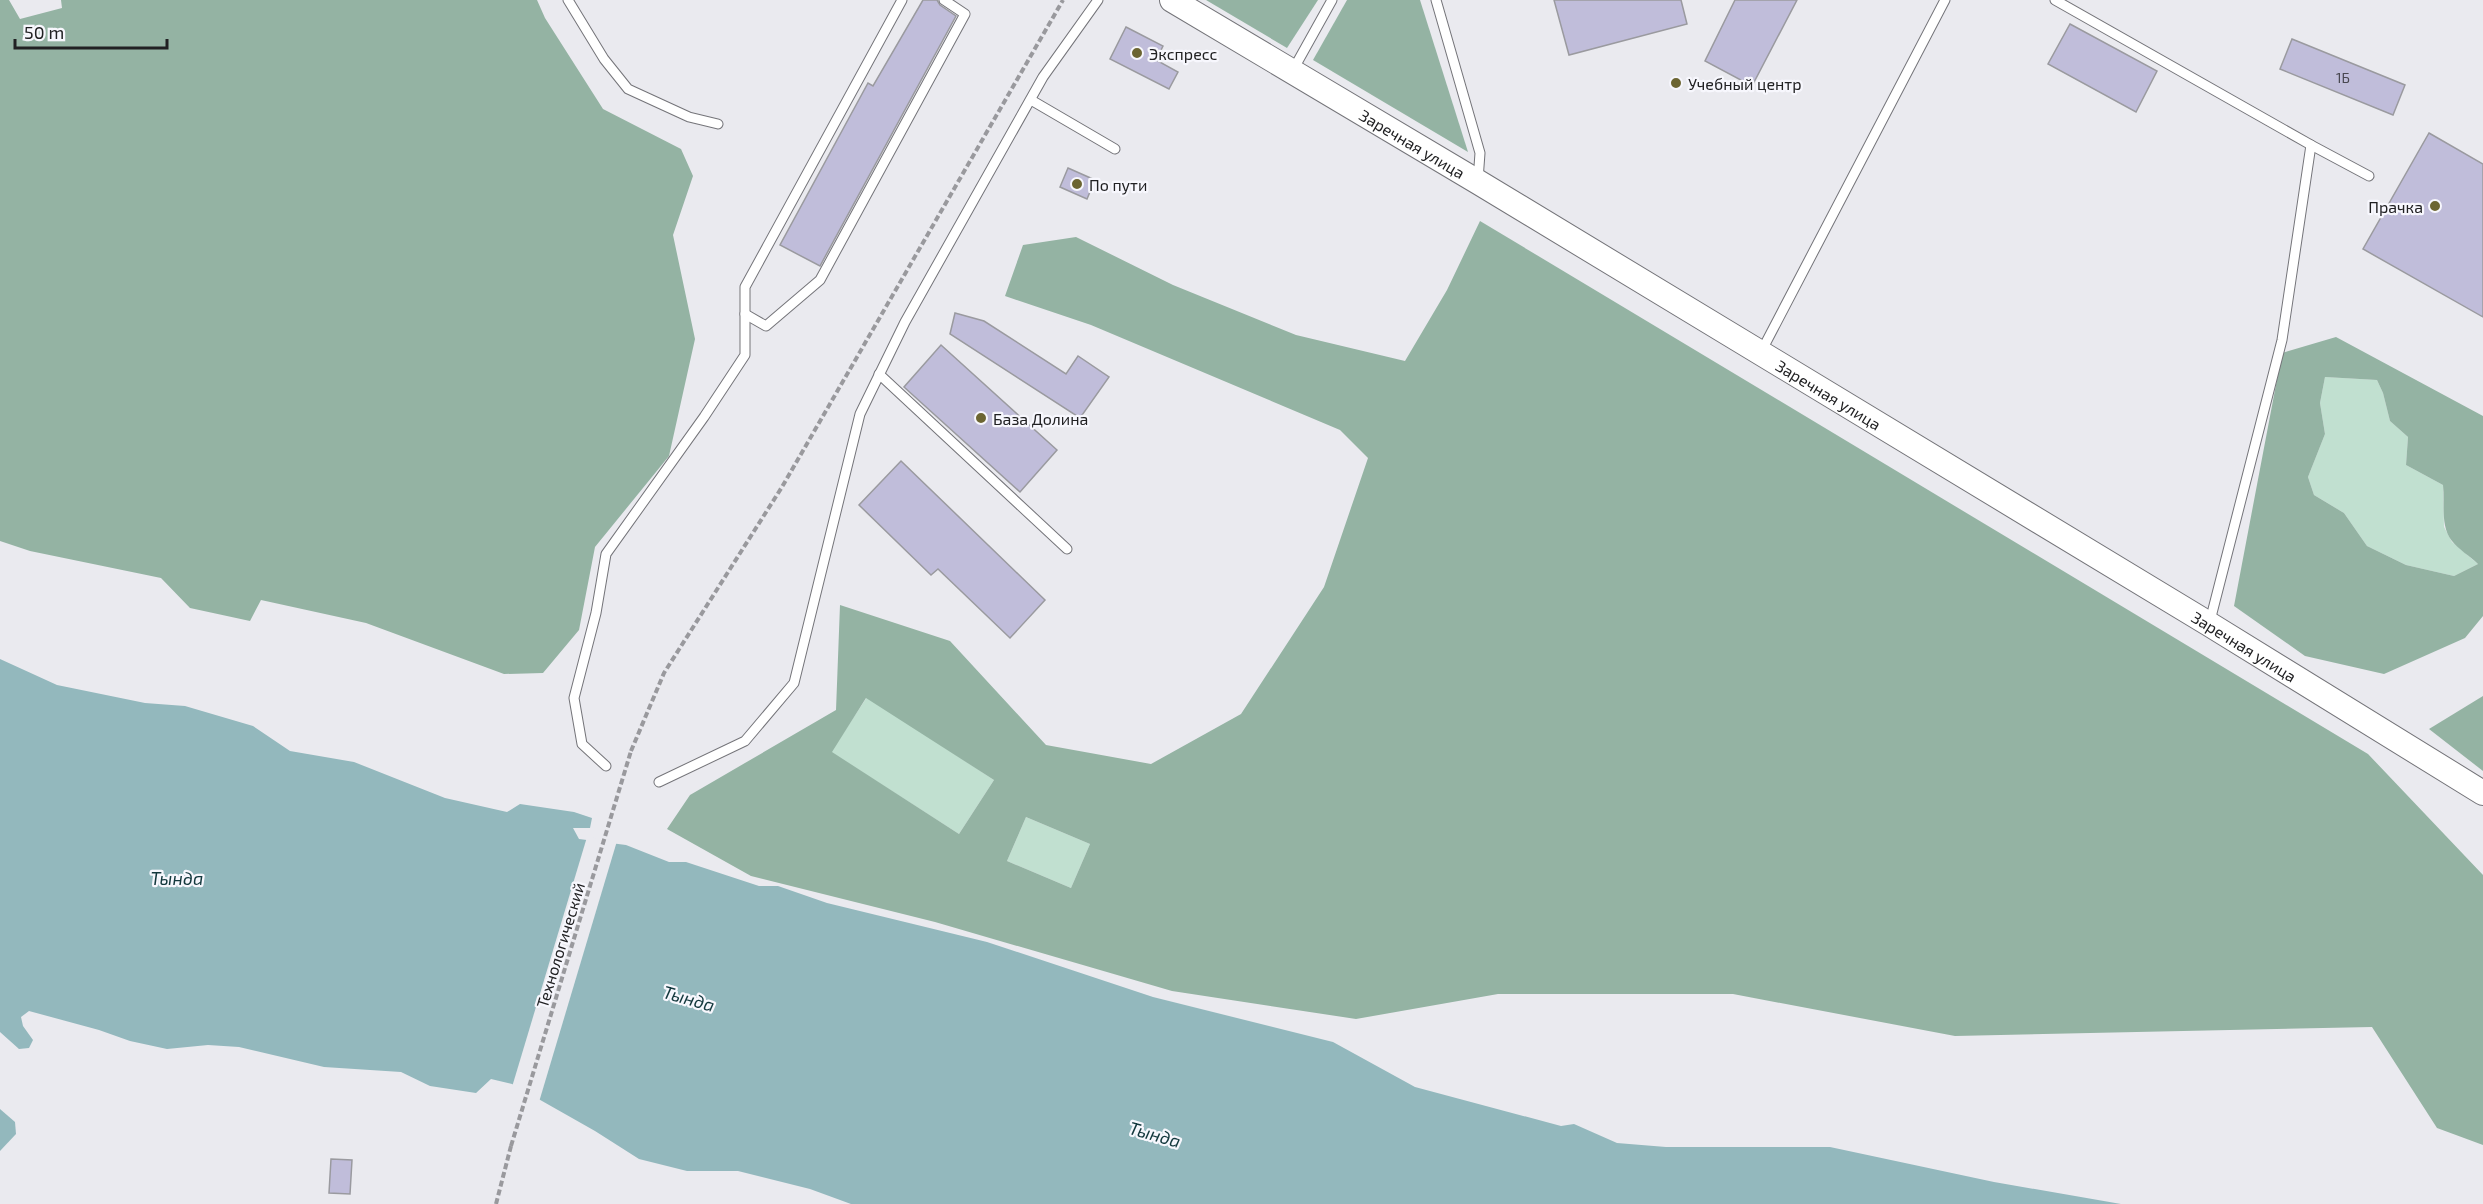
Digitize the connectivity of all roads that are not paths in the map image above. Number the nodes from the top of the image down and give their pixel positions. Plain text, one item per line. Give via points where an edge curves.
1 (568, 0) edge
2 (902, 0) edge
3 (944, 0) edge
4 (1098, 0) edge
5 (1172, 0) edge
6 (1332, 0) edge
7 (1436, 0) edge
8 (1945, 0) edge
9 (2055, 0) edge
10 (1292, 72) junction
11 (1031, 100) junction
12 (718, 124) dead end
13 (2311, 145) junction
14 (1114, 149) dead end
15 (2369, 176) dead end
16 (1478, 182) junction
17 (745, 314) junction
18 (1760, 355) junction
19 (879, 374) junction
20 (1066, 549) dead end
21 (2209, 624) junction
22 (606, 766) dead end
23 (659, 782) dead end
24 (2483, 793) edge

1 - 12 lane via 604,59 628,89 689,117
2 - 17 lane via 745,287
3 - 17 lane via 965,14 820,280 766,326
4 - 11 lane
5 - 10 street, Заречная улица
6 - 10 lane
7 - 16 lane via 1480,153
8 - 18 lane
9 - 13 lane
10 - 16 street, Заречная улица
11 - 14 lane
11 - 19 lane via 904,321
13 - 15 lane
13 - 21 lane via 2282,340
16 - 18 street, Заречная улица
17 - 22 lane via 745,356 606,554 596,613 574,698 582,744
18 - 21 street, Заречная улица
19 - 20 lane
19 - 23 lane via 860,414 794,683 745,741
21 - 24 street, Заречная улица

